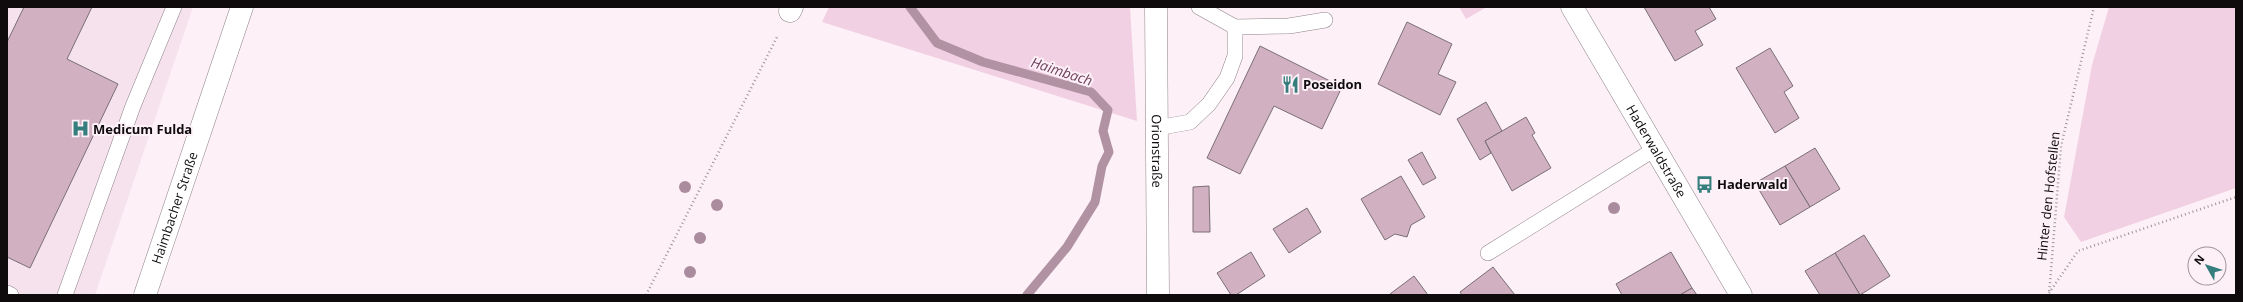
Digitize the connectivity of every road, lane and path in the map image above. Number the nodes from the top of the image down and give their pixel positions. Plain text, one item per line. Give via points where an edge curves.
1 (174, 7) edge
2 (242, 7) edge
3 (1156, 7) edge
4 (1199, 7) edge
5 (1572, 7) edge
6 (2094, 7) edge
7 (791, 9) edge
8 (1325, 20) dead end
9 (1235, 26) junction
10 (1157, 128) junction
11 (1655, 149) junction
12 (2236, 197) edge
13 (1488, 254) dead end
14 (7, 293) edge
15 (2048, 294) edge
16 (11, 295) edge
17 (65, 295) edge
18 (146, 295) edge
19 (646, 295) edge
20 (1158, 295) edge
21 (1741, 295) edge

1 - 17 lane via 133,106
2 - 18 street, Haimbacher Straße
3 - 10 street, Orionstraße
4 - 9 lane
5 - 11 street, Haderwaldstraße
6 - 15 path, Hinter den Hofstellen via 2061,146
7 - 19 path
8 - 9 lane via 1289,26
9 - 10 lane via 1235,56 1227,78 1209,104 1190,122
10 - 20 street, Orionstraße
11 - 13 lane
11 - 21 street, Haderwaldstraße
12 - 15 path via 2078,251
14 - 16 lane

